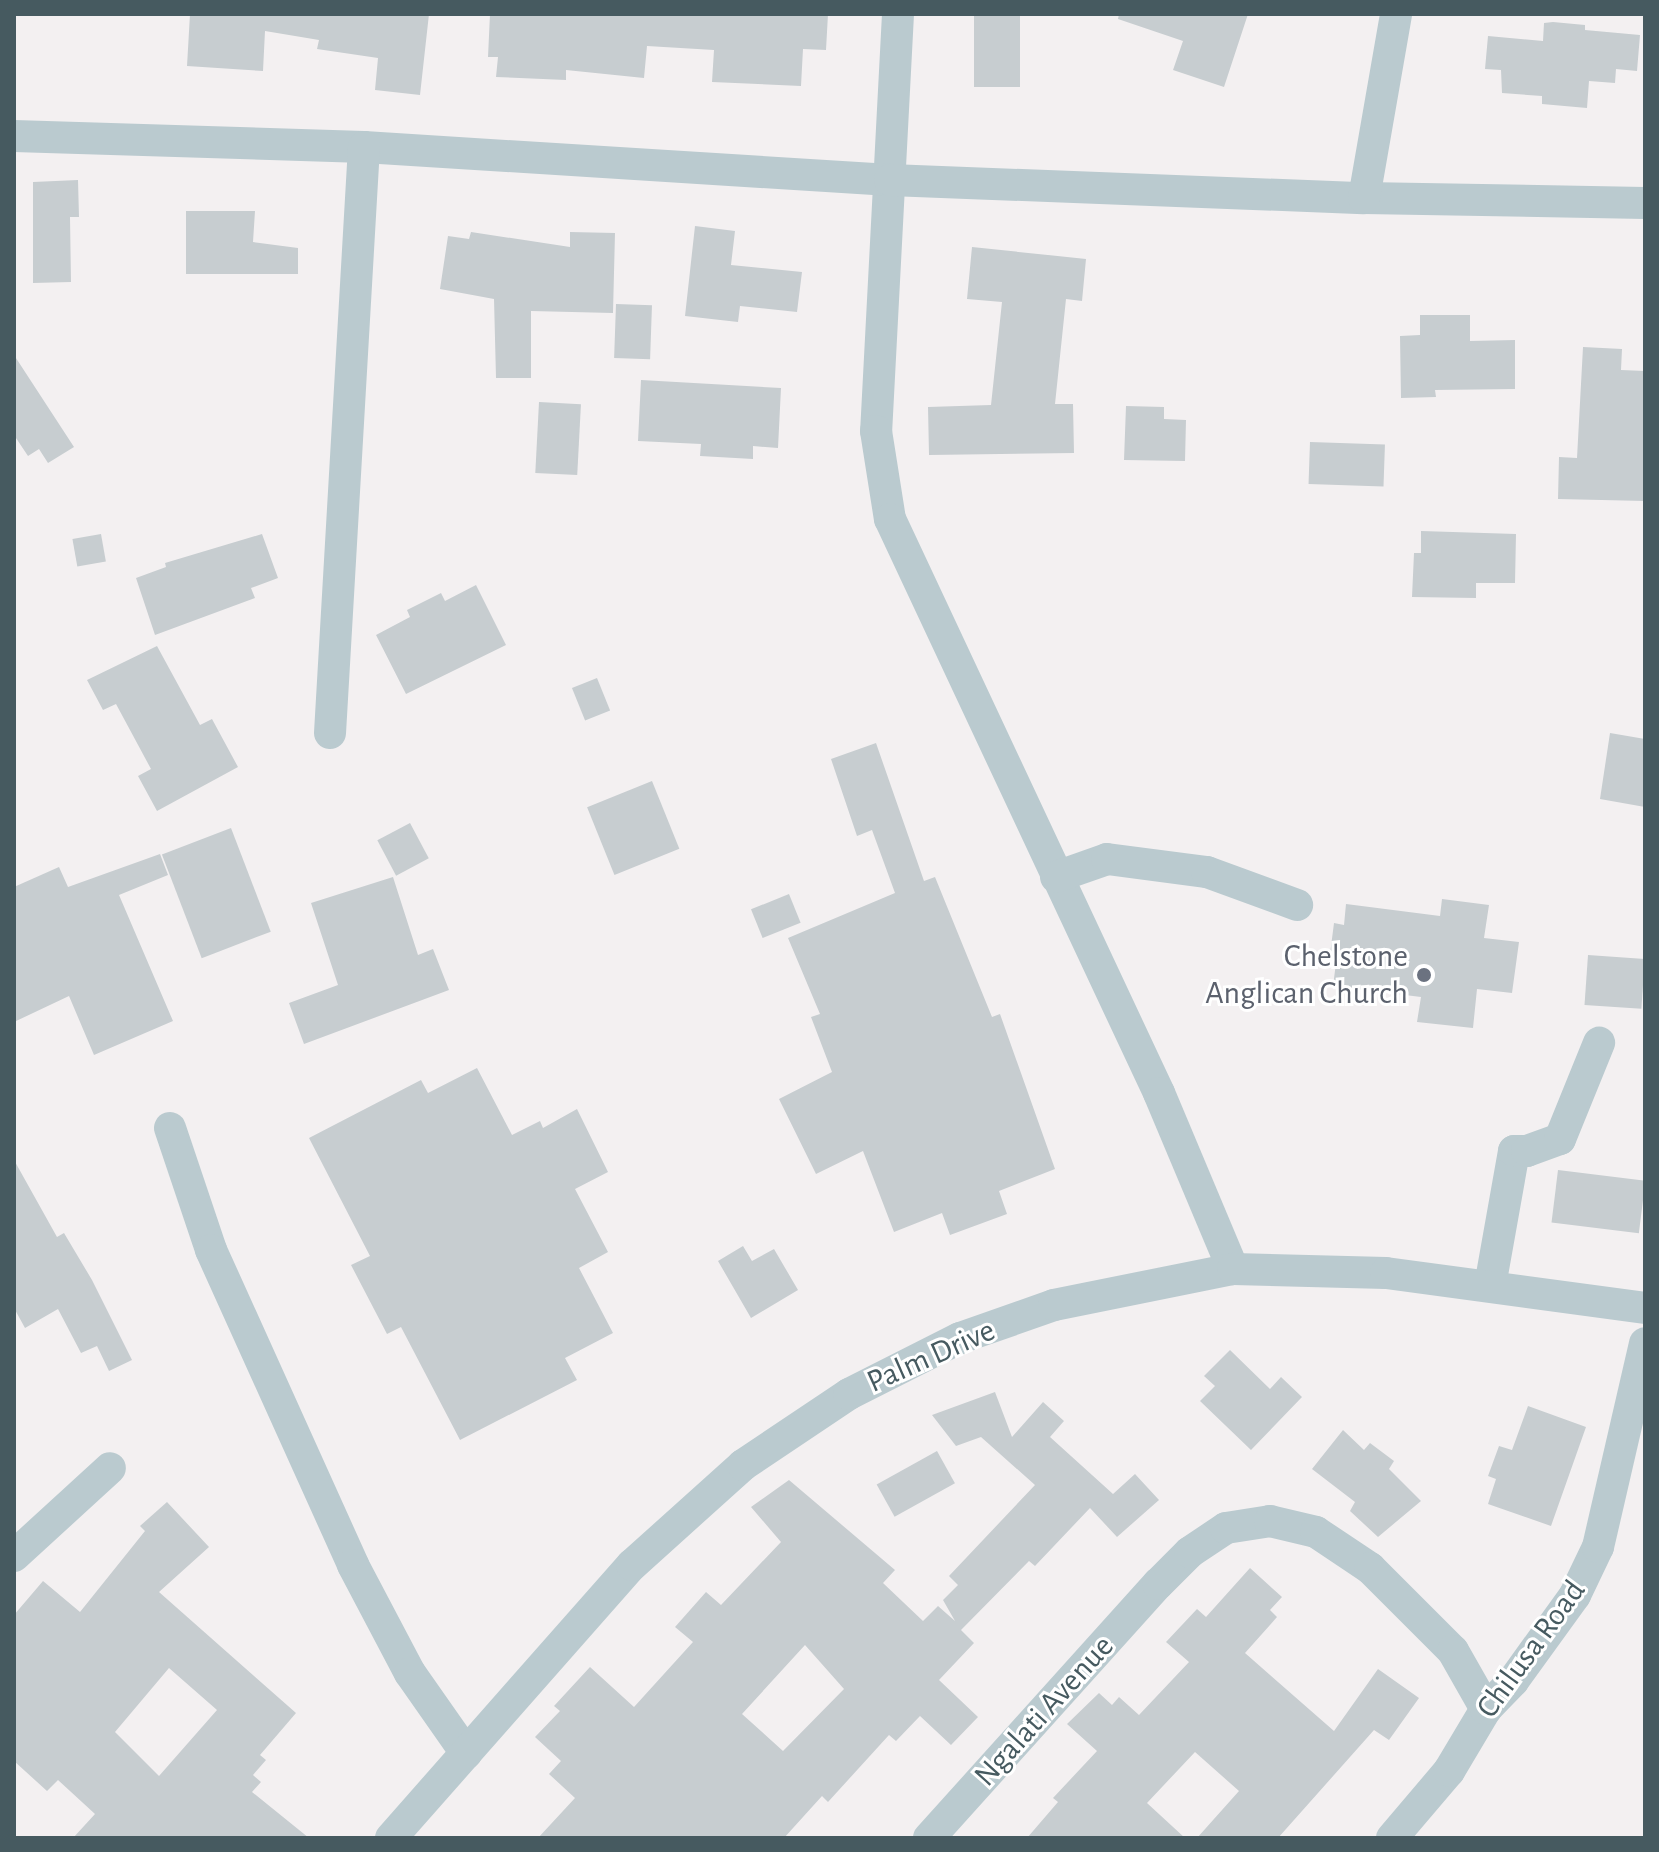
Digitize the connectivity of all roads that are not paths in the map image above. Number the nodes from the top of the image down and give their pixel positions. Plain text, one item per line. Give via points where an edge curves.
1 (898, 14) edge
2 (1396, 14) edge
3 (14, 136) edge
4 (364, 147) junction
5 (890, 180) junction
6 (1364, 198) junction
7 (1645, 203) edge
8 (330, 733) dead end
9 (1056, 877) junction
10 (1297, 905) dead end
11 (1599, 1043) dead end
12 (170, 1128) dead end
13 (1233, 1269) junction
14 (1490, 1286) junction
15 (1645, 1308) edge
16 (1645, 1343) edge
17 (110, 1468) dead end
18 (14, 1556) edge
19 (1486, 1709) junction
20 (466, 1753) junction
21 (391, 1838) edge
22 (929, 1838) edge
23 (1392, 1838) edge

1 - 5 street
2 - 6 street
3 - 4 street
4 - 5 street
4 - 8 street
5 - 6 street
5 - 9 street via 876,431 890,519
6 - 7 street
9 - 10 street via 1107,859 1207,872
9 - 13 street via 1159,1093
11 - 14 street via 1560,1139 1514,1151
12 - 20 street via 211,1250 353,1565 410,1673
13 - 14 street, Palm Drive via 1386,1273
13 - 20 street, Palm Drive via 1054,1305 960,1338 849,1394 743,1465 632,1565
14 - 15 street, Palm Drive
16 - 19 street, Chilusa Road via 1598,1547 1575,1595 1513,1681
17 - 18 street
19 - 22 street, Ngalati Avenue via 1453,1651 1370,1568 1316,1532 1270,1521 1226,1528 1190,1552 1158,1584
19 - 23 street, Chilusa Road via 1449,1771
20 - 21 street, Palm Drive

